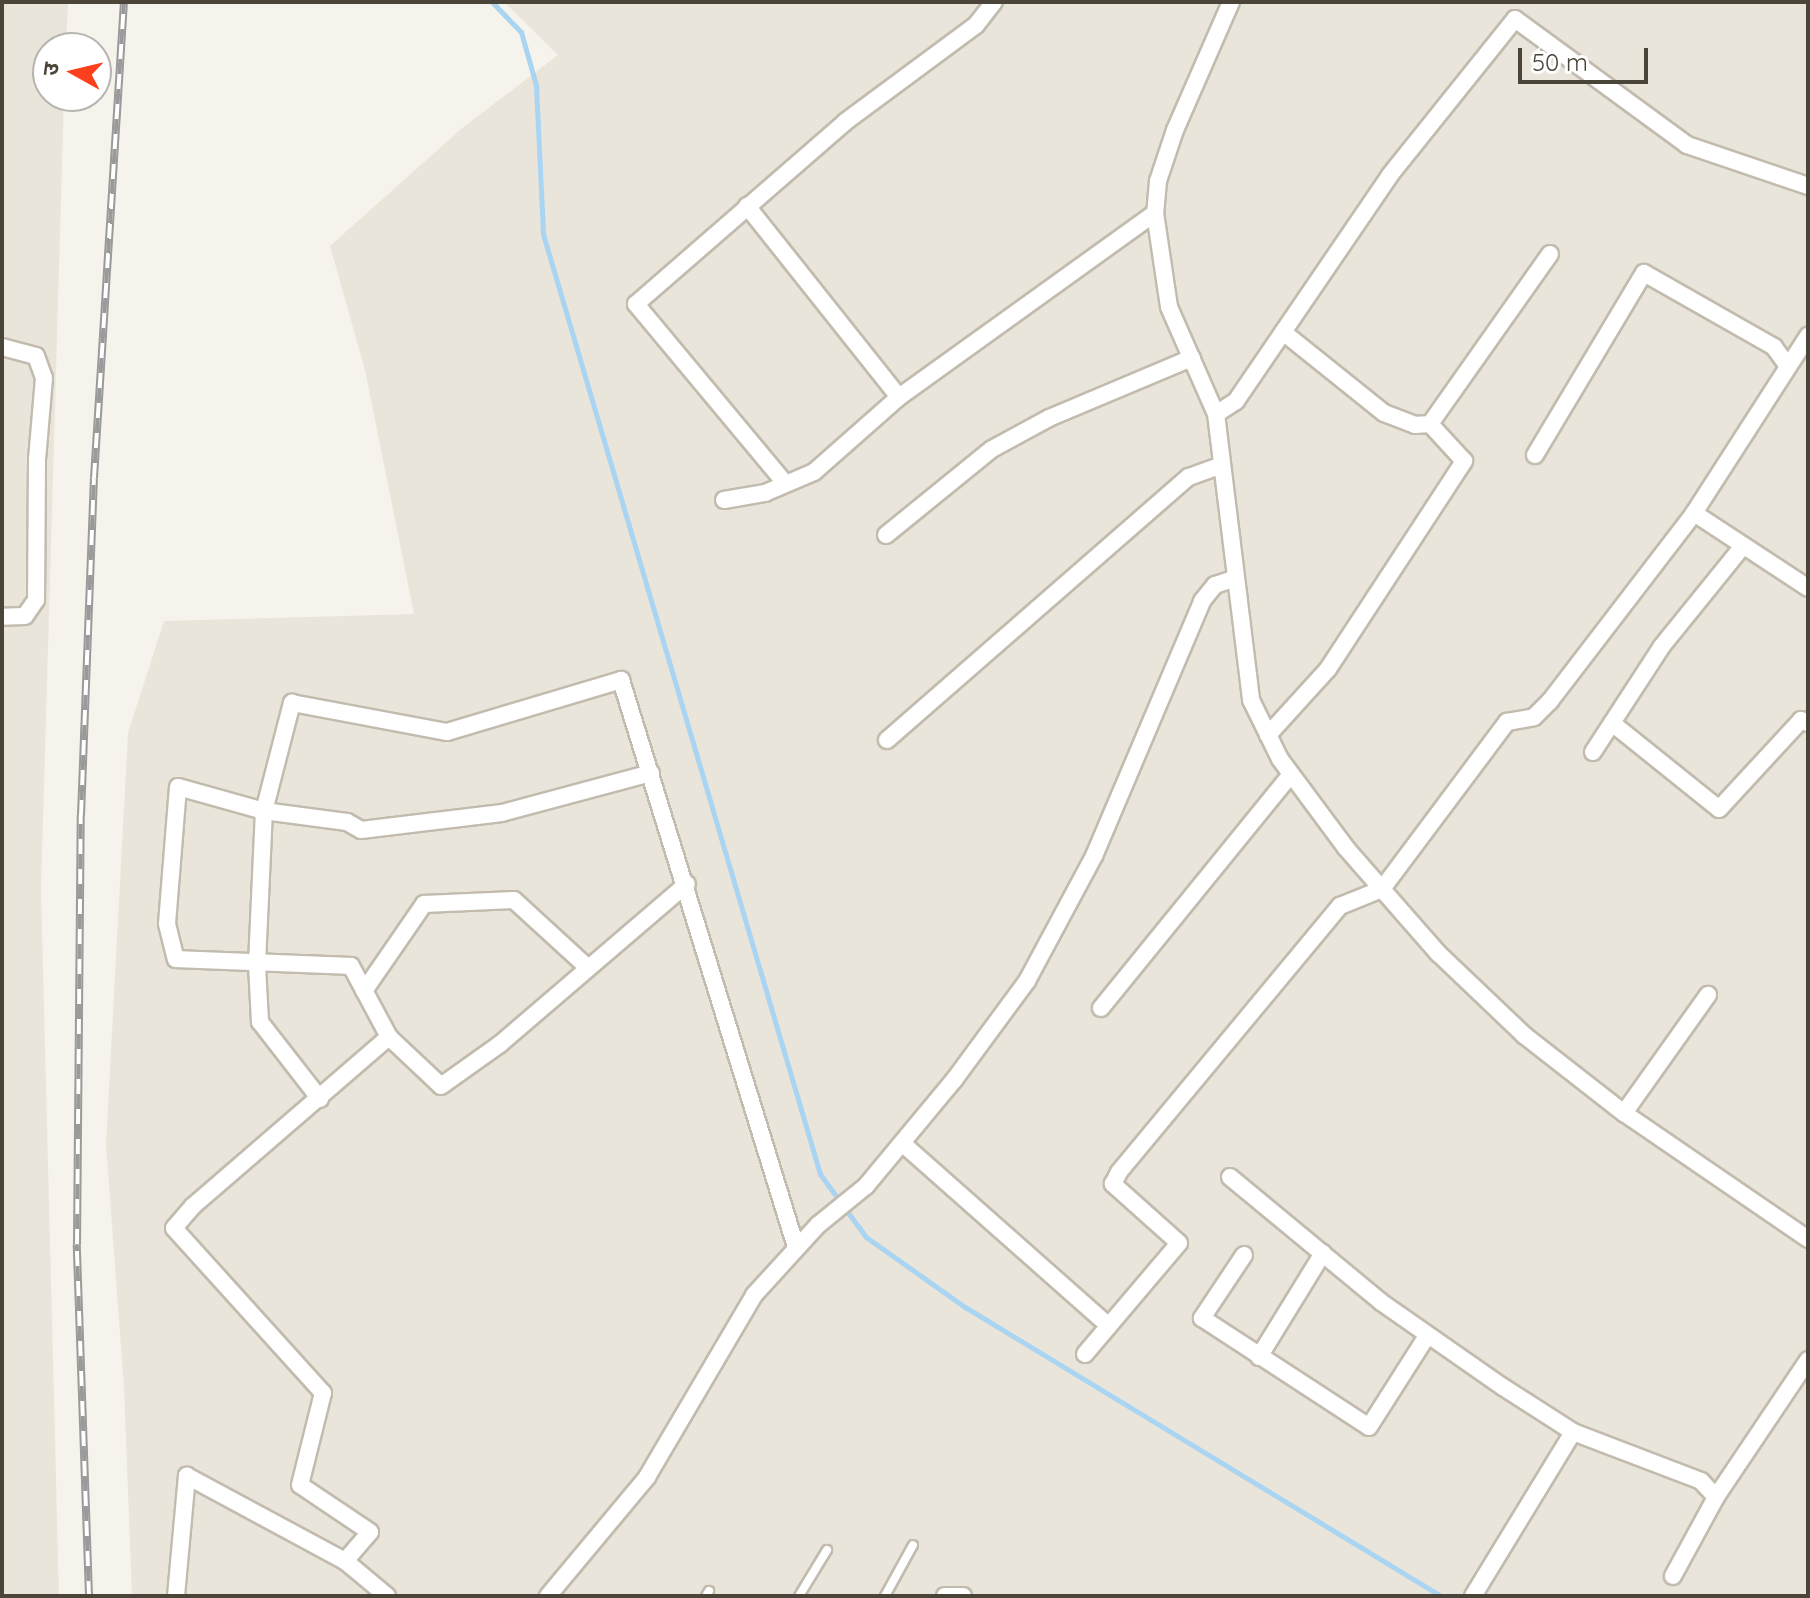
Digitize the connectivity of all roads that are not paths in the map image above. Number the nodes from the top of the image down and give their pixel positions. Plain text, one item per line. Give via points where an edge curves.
1 (994, 2) edge
2 (1231, 2) edge
3 (1519, 2) edge
4 (1515, 19) junction
5 (1808, 186) edge
6 (747, 206) junction
7 (1155, 213) junction
8 (1550, 254) dead end
9 (1283, 332) junction
10 (1808, 336) edge
11 (2, 347) edge
12 (1192, 358) junction
13 (1787, 365) junction
14 (899, 397) junction
15 (1216, 414) junction
16 (1430, 424) junction
17 (1535, 455) dead end
18 (1222, 465) junction
19 (785, 483) junction
20 (724, 500) dead end
21 (1694, 513) junction
22 (886, 535) dead end
23 (1743, 546) junction
24 (1236, 578) junction
25 (1808, 588) edge
26 (2, 617) edge
27 (1612, 723) junction
28 (1808, 723) edge
29 (1268, 735) junction
30 (887, 740) dead end
31 (1593, 752) dead end
32 (651, 773) junction
33 (1291, 774) junction
34 (264, 811) junction
35 (687, 884) junction
36 (1382, 889) junction
37 (257, 964) junction
38 (587, 967) junction
39 (364, 991) junction
40 (1708, 995) dead end
41 (1101, 1008) dead end
42 (389, 1037) junction
43 (320, 1099) junction
44 (1624, 1113) junction
45 (902, 1143) junction
46 (1230, 1177) dead end
47 (1808, 1239) edge
48 (796, 1247) junction
49 (1323, 1253) junction
50 (1244, 1255) dead end
51 (1109, 1326) junction
52 (1427, 1336) junction
53 (1085, 1354) dead end
54 (1259, 1357) junction
55 (1808, 1360) edge
56 (1573, 1432) junction
57 (1716, 1497) junction
58 (913, 1545) dead end
59 (827, 1550) dead end
60 (345, 1561) junction
61 (1673, 1576) dead end
62 (176, 1596) edge
63 (387, 1596) edge
64 (548, 1596) edge
65 (799, 1596) edge
66 (885, 1596) edge
67 (945, 1596) edge
68 (963, 1596) edge
69 (1473, 1596) edge

1 - 6 street via 976,25 845,122
2 - 7 street via 1175,130 1158,181
3 - 4 street
4 - 5 street via 1687,145
4 - 9 street via 1390,175
6 - 14 street
6 - 19 street via 636,304
7 - 12 street via 1169,307
7 - 14 street
8 - 16 street
9 - 15 street via 1236,401
9 - 16 street via 1384,413 1415,425
10 - 13 street
11 - 26 street via 36,356 44,378 37,460 36,600 25,616
12 - 15 street
12 - 22 street via 1049,418 992,449
13 - 17 street via 1774,347 1644,273
13 - 21 street
14 - 19 street via 814,472
15 - 18 street
16 - 29 street via 1464,461 1328,669
18 - 24 street
18 - 30 street via 1189,477
19 - 20 street via 765,493
21 - 23 street
21 - 36 street via 1550,701 1534,717 1507,722
23 - 25 street
23 - 27 street via 1662,646
24 - 29 street via 1251,700
24 - 45 street via 1215,585 1202,601 1094,856 1027,981
27 - 28 street via 1719,809 1801,720
27 - 31 street
29 - 33 street
32 - 34 street via 502,813 361,830 347,822
32 - 34 street via 621,680 447,732 292,703
32 - 35 street
33 - 36 street
33 - 41 street
34 - 37 street
34 - 37 street via 178,787 167,924 176,959
35 - 38 street
35 - 48 street
36 - 44 street via 1438,953 1524,1035
36 - 51 street via 1340,906 1119,1172 1113,1184 1179,1243
37 - 39 street via 351,966
37 - 43 street via 260,1022
38 - 39 street via 514,900 424,904
38 - 42 street via 500,1044 441,1086
39 - 42 street
40 - 44 street
42 - 43 street
43 - 60 street via 174,1228 323,1393 300,1485 370,1532
44 - 47 street
45 - 48 street via 866,1186
45 - 51 street
46 - 49 street
48 - 64 street via 754,1295 647,1477
49 - 52 street
49 - 54 street
50 - 54 street via 1202,1318
51 - 53 street
52 - 54 street via 1369,1427
52 - 56 street
55 - 57 street
56 - 57 street via 1701,1481
56 - 69 street
57 - 61 street
58 - 66 lane
59 - 65 lane
60 - 62 street via 187,1476
60 - 63 street
67 - 68 street

